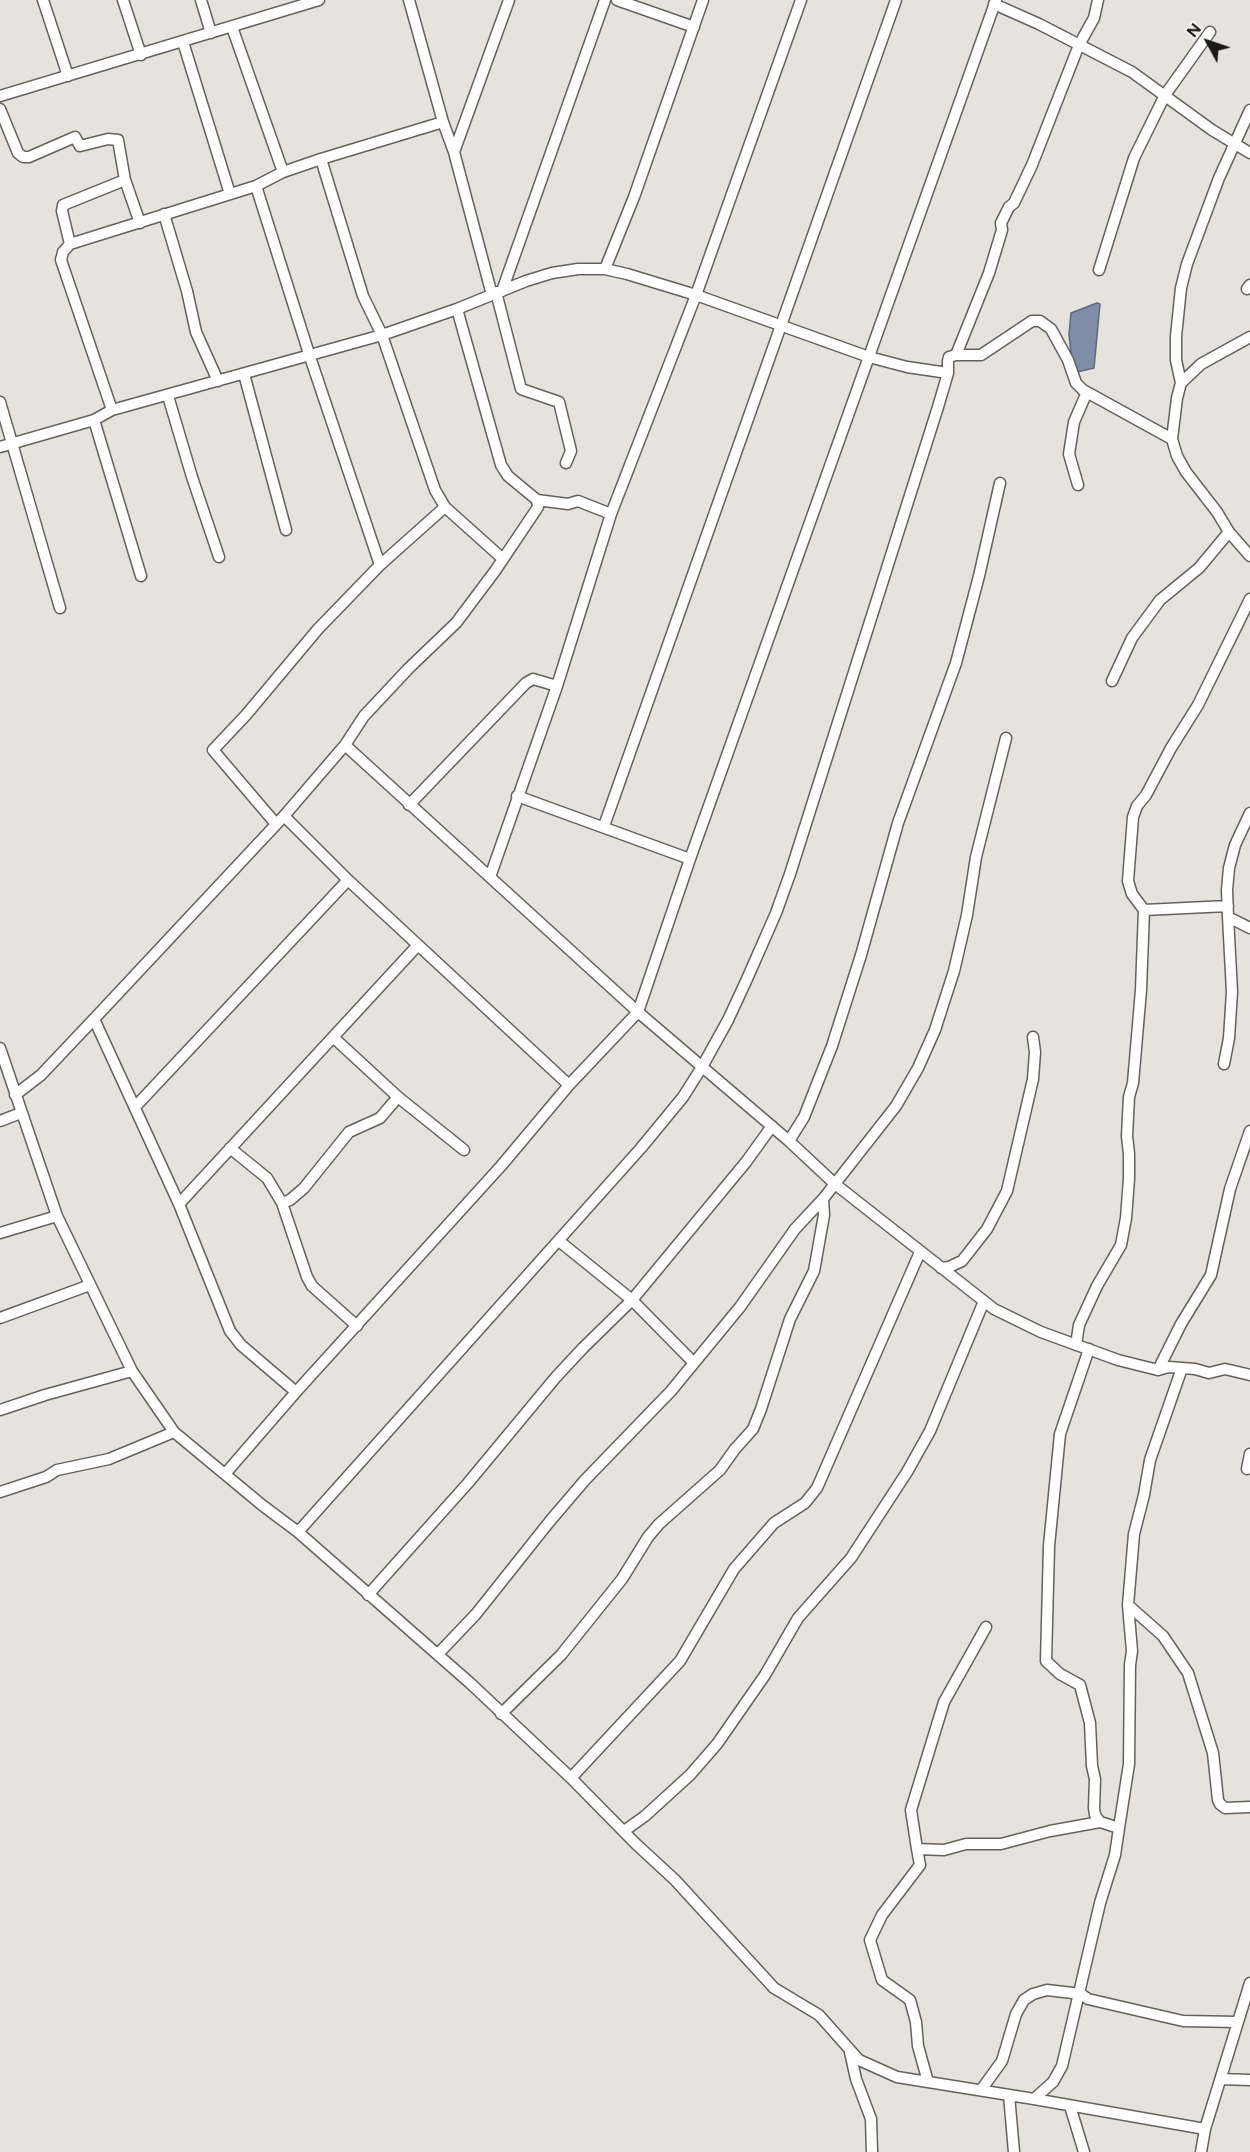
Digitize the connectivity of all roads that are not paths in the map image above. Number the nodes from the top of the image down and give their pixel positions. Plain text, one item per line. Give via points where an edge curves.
1 (43, 0) edge
2 (123, 0) edge
3 (201, 0) edge
4 (279, 0) edge
5 (319, 0) edge
6 (409, 0) edge
7 (509, 0) edge
8 (605, 0) edge
9 (617, 0) edge
10 (704, 0) edge
11 (801, 0) edge
12 (896, 0) edge
13 (1098, 0) edge
14 (995, 2) edge
15 (282, 12) junction
16 (232, 27) junction
17 (694, 27) junction
18 (1210, 32) dead end
19 (211, 33) junction
20 (183, 42) junction
21 (1079, 45) junction
22 (141, 55) junction
23 (68, 76) junction
24 (1165, 95) junction
25 (0, 96) edge
26 (0, 109) edge
27 (1250, 110) edge
28 (443, 122) junction
29 (1234, 144) junction
30 (454, 152) junction
31 (1250, 153) edge
32 (321, 159) junction
33 (283, 172) junction
34 (125, 180) junction
35 (256, 186) junction
36 (230, 194) junction
37 (164, 214) junction
38 (140, 223) junction
39 (70, 244) junction
40 (605, 268) junction
41 (1099, 270) dead end
42 (497, 293) junction
43 (696, 295) junction
44 (457, 309) junction
45 (783, 325) junction
46 (382, 335) junction
47 (1250, 337) edge
48 (956, 355) junction
49 (310, 357) junction
50 (869, 357) junction
51 (948, 373) junction
52 (244, 374) junction
53 (218, 381) junction
54 (1181, 384) junction
55 (1087, 392) junction
56 (168, 396) junction
57 (0, 402) edge
58 (112, 410) junction
59 (94, 420) junction
60 (1172, 439) junction
61 (13, 444) junction
62 (0, 447) edge
63 (566, 463) dead end
64 (1000, 483) dead end
65 (1078, 485) dead end
66 (537, 500) junction
67 (445, 507) junction
68 (611, 513) junction
69 (286, 530) dead end
70 (1229, 532) junction
71 (1250, 556) edge
72 (219, 557) dead end
73 (503, 559) junction
74 (380, 565) junction
75 (141, 576) dead end
76 (1250, 599) edge
77 (60, 608) dead end
78 (1112, 681) dead end
79 (557, 686) junction
80 (1006, 738) dead end
81 (345, 745) junction
82 (517, 796) junction
83 (409, 805) junction
84 (1250, 813) edge
85 (280, 820) junction
86 (604, 826) junction
87 (690, 859) junction
88 (490, 877) junction
89 (348, 880) junction
90 (1144, 910) junction
91 (1228, 911) junction
92 (1250, 928) edge
93 (418, 945) junction
94 (638, 1012) junction
95 (94, 1019) junction
96 (333, 1037) junction
97 (1033, 1037) dead end
98 (0, 1048) edge
99 (1224, 1064) dead end
100 (702, 1067) junction
101 (569, 1085) junction
102 (15, 1095) junction
103 (398, 1097) junction
104 (135, 1107) junction
105 (21, 1113) junction
106 (0, 1121) edge
107 (772, 1126) junction
108 (1250, 1131) edge
109 (789, 1141) junction
110 (230, 1148) junction
111 (464, 1150) dead end
112 (835, 1184) junction
113 (823, 1199) junction
114 (282, 1203) junction
115 (179, 1204) junction
116 (57, 1216) junction
117 (0, 1233) edge
118 (559, 1241) junction
119 (920, 1252) junction
120 (941, 1268) junction
121 (90, 1286) junction
122 (632, 1300) junction
123 (984, 1301) junction
124 (0, 1318) edge
125 (357, 1326) junction
126 (1076, 1344) junction
127 (1089, 1349) junction
128 (693, 1363) junction
129 (1182, 1368) junction
130 (1158, 1370) junction
131 (132, 1371) junction
132 (1250, 1375) edge
133 (296, 1392) junction
134 (0, 1410) edge
135 (174, 1432) junction
136 (1250, 1454) edge
137 (1247, 1469) dead end
138 (225, 1474) junction
139 (0, 1492) edge
140 (298, 1532) junction
141 (368, 1595) junction
142 (1128, 1605) junction
143 (986, 1627) dead end
144 (438, 1654) junction
145 (501, 1714) junction
146 (571, 1778) junction
147 (1250, 1807) edge
148 (1100, 1822) junction
149 (1119, 1828) junction
150 (624, 1832) junction
151 (917, 1849) junction
152 (1249, 1988) edge
153 (1080, 1994) junction
154 (1238, 2022) junction
155 (849, 2049) junction
156 (1221, 2079) junction
157 (1250, 2080) edge
158 (928, 2082) junction
159 (981, 2090) junction
160 (1009, 2095) junction
161 (1034, 2099) junction
162 (1070, 2106) junction
163 (1205, 2129) junction
164 (872, 2152) edge
165 (1014, 2152) edge
166 (1084, 2152) edge
167 (1201, 2152) edge

1 - 23 street
2 - 22 street
3 - 19 street
4 - 15 street
5 - 15 street
6 - 28 street
7 - 30 street
8 - 42 street
9 - 17 street
10 - 17 street
11 - 43 street
12 - 45 street
13 - 21 street via 1094,18
14 - 21 street
14 - 50 street
15 - 16 street
16 - 19 street
16 - 33 street
17 - 40 street
18 - 24 street
19 - 20 street
20 - 22 street
20 - 36 street
21 - 24 street via 1132,72
21 - 48 street via 1032,165 1001,223 989,273
22 - 23 street
23 - 25 street
24 - 29 street
24 - 41 street via 1134,158
26 - 34 street via 23,157 75,137 80,146 118,140
27 - 29 street
28 - 30 street
28 - 32 street
29 - 31 street
29 - 54 street via 1194,242 1181,288 1176,360
30 - 42 street
32 - 33 street
32 - 46 street via 363,296
33 - 35 street
34 - 38 street
34 - 39 street via 63,205
35 - 36 street
35 - 49 street
36 - 37 street
37 - 38 street
37 - 53 street
38 - 39 street
39 - 58 street via 61,260
40 - 42 street via 552,273
40 - 43 street
42 - 44 street
42 - 63 street via 521,389 559,402 571,451
43 - 45 street
43 - 68 street
44 - 46 street
44 - 66 street via 501,465 508,476
45 - 50 street
45 - 86 street
46 - 49 street
46 - 67 street via 435,490
47 - 54 street via 1201,364
48 - 51 street via 949,357
48 - 55 street via 981,355 1032,321 1040,321 1051,329 1076,383
49 - 52 street
49 - 74 street
50 - 51 street
50 - 87 street
51 - 100 street via 790,874 747,979
52 - 53 street
52 - 69 street
53 - 56 street
54 - 60 street
55 - 60 street
55 - 65 street via 1074,422 1069,454
56 - 58 street
56 - 72 street
57 - 61 street
58 - 59 street
59 - 61 street
59 - 75 street
60 - 70 street via 1186,472
61 - 62 street
61 - 77 street
64 - 109 street via 956,663 898,823 832,1046 804,1117
66 - 68 street via 568,504 578,501
66 - 73 street via 538,507
67 - 73 street
67 - 74 street
68 - 79 street
70 - 71 street
70 - 78 street via 1199,568 1160,600 1132,638
73 - 81 street via 456,623 364,716
74 - 85 street via 300,648 213,750
76 - 90 street via 1198,705 1133,817 1128,881
79 - 82 street
79 - 83 street via 533,679 526,683
80 - 112 street via 976,857 954,971 935,1030 896,1106
81 - 83 street
81 - 85 street
82 - 86 street
82 - 88 street
83 - 88 street
84 - 91 street via 1229,868
85 - 89 street
85 - 95 street
86 - 87 street
87 - 94 street
88 - 94 street
89 - 93 street
89 - 104 street
90 - 91 street
90 - 126 street via 1141,990 1129,1097 1126,1218 1121,1245 1079,1324
91 - 92 street
91 - 99 street via 1232,992
93 - 96 street
93 - 101 street
94 - 100 street
94 - 101 street
95 - 102 street via 41,1075
95 - 104 street
96 - 103 street
96 - 110 street
97 - 120 street via 1033,1078 1007,1191 987,1229 963,1260
98 - 102 street
100 - 107 street
100 - 118 street via 683,1097
101 - 125 street
102 - 105 street
103 - 111 street
103 - 114 street via 380,1118 349,1132 304,1188
104 - 115 street
105 - 106 street
105 - 116 street
107 - 109 street
107 - 122 street
108 - 130 street via 1230,1189 1211,1275
109 - 112 street
110 - 114 street via 267,1178
110 - 115 street
112 - 113 street
112 - 119 street
113 - 128 street via 795,1229 740,1307
113 - 145 street via 814,1271 790,1319 753,1430 720,1470 659,1524 622,1579 561,1655
114 - 125 street via 312,1286
115 - 133 street via 230,1331
116 - 117 street
116 - 121 street
118 - 122 street
118 - 140 street
119 - 120 street
119 - 146 street via 817,1488 805,1503 774,1523 734,1569 680,1661
120 - 123 street
121 - 124 street
121 - 131 street
122 - 128 street
122 - 141 street via 556,1377
123 - 126 street via 1033,1328
123 - 150 street via 930,1431 851,1558 798,1618 765,1675 717,1744 690,1774
125 - 133 street
126 - 127 street
127 - 130 street
127 - 148 street via 1060,1434 1049,1546 1046,1661 1080,1685 1090,1723 1094,1808
128 - 144 street via 585,1480 476,1614
129 - 130 street
129 - 132 street via 1209,1373 1225,1369
129 - 142 street via 1150,1460 1134,1534
131 - 134 street
131 - 135 street
133 - 138 street
135 - 138 street
135 - 139 street via 109,1459 57,1470
136 - 137 street
138 - 140 street
140 - 141 street
141 - 144 street
142 - 147 street via 1163,1636 1188,1673 1213,1753 1220,1804 1225,1808
142 - 149 street via 1132,1651 1129,1764
143 - 151 street via 944,1702 910,1810
144 - 145 street
145 - 146 street
146 - 150 street
148 - 149 street
148 - 151 street via 1001,1844
149 - 153 street
150 - 155 street via 675,1880 774,1988 819,2015
151 - 158 street via 920,1865 882,1915 870,1940 882,1980 910,2000
152 - 154 street
153 - 154 street via 1183,2021
153 - 159 street via 1047,1990 1024,2000 1002,2061
153 - 161 street via 1062,2066 1053,2082
154 - 156 street
155 - 158 street via 859,2060 897,2077
155 - 164 street via 870,2119
156 - 157 street
156 - 163 street
158 - 159 street
159 - 160 street
160 - 161 street
160 - 165 street
161 - 162 street
162 - 163 street
162 - 166 street
163 - 167 street

